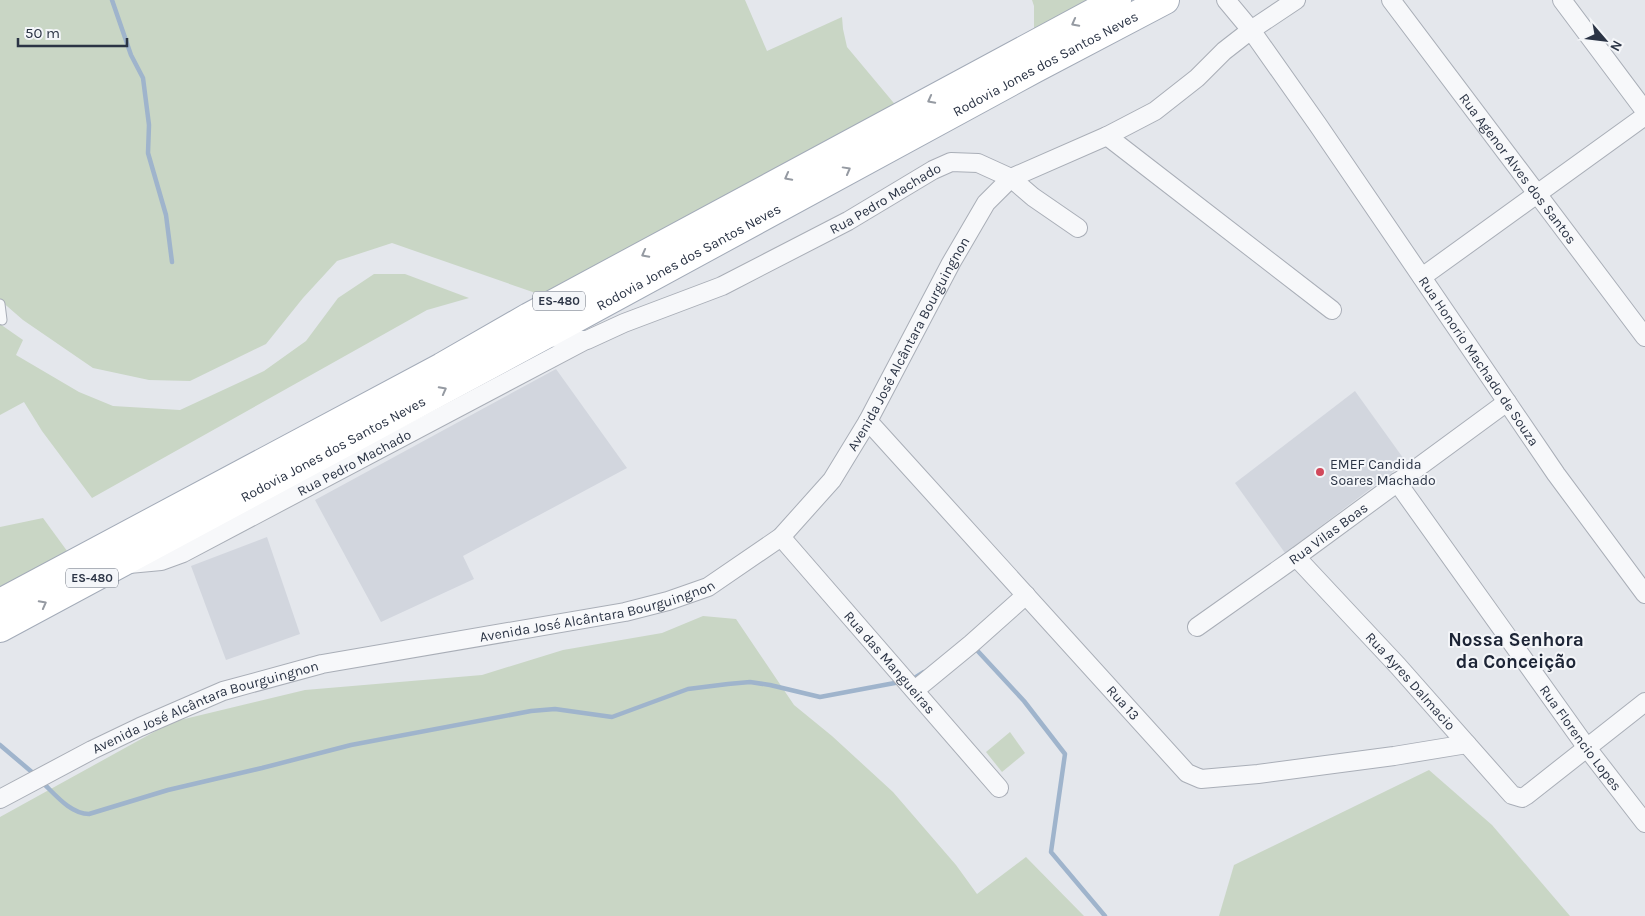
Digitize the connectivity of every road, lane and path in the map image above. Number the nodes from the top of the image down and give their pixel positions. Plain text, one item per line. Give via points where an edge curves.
1 (1118, 0) edge
2 (1165, 0) edge
3 (1226, 0) edge
4 (1296, 0) edge
5 (1391, 0) edge
6 (1562, 0) edge
7 (1252, 30) junction
8 (1645, 111) edge
9 (1645, 116) edge
10 (1107, 136) junction
11 (1011, 178) junction
12 (1538, 193) junction
13 (1078, 228) dead end
14 (1422, 277) junction
15 (0, 304) edge
16 (1332, 310) dead end
17 (2, 320) dead end
18 (543, 336) junction
19 (1645, 337) edge
20 (587, 340) junction
21 (1507, 402) junction
22 (868, 422) junction
23 (1397, 482) junction
24 (781, 537) junction
25 (1296, 557) junction
26 (114, 565) junction
27 (1645, 594) edge
28 (1026, 595) junction
29 (0, 602) edge
30 (1197, 627) dead end
31 (0, 628) edge
32 (915, 690) junction
33 (1645, 702) edge
34 (1467, 744) junction
35 (1587, 748) junction
36 (999, 788) dead end
37 (0, 799) edge
38 (1645, 823) edge

1 -> 29 main road, Rodovia Jones dos Santos Neves / ES-480 via 538,312 442,367
18 -> 2 main road, Rodovia Jones dos Santos Neves / ES-480
3 - 7 street, Rua Honorio Machado de Souza
4 - 7 street
5 - 12 street, Rua Agenor Alves dos Santos
6 - 8 street
7 - 10 street via 1155,111
7 - 14 street, Rua Honorio Machado de Souza
9 - 12 street
10 - 11 street
10 - 16 street
11 - 13 street, Rua Pedro Machado
11 - 20 street, Rua Pedro Machado via 978,163 951,162 848,221 722,286
11 - 22 street, Avenida José Alcântara Bourguingnon via 986,203
12 - 14 street
12 - 19 street, Rua Agenor Alves dos Santos
14 - 21 street, Rua Honorio Machado de Souza
15 - 17 lane
18 - 20 street, Rua Pedro Machado
26 -> 18 main road, Rodovia Jones dos Santos Neves / ES-480
20 - 26 street, Rua Pedro Machado via 183,554
21 - 23 street, Rua Vilas Boas
21 - 27 street, Rua Honorio Machado de Souza
22 - 24 street, Avenida José Alcântara Bourguingnon via 832,480
22 - 28 street, Rua 13
23 - 25 street, Rua Vilas Boas
23 - 35 street, Rua Florencio Lopes
24 - 32 street, Rua das Mangueiras
24 - 37 street, Avenida José Alcântara Bourguingnon via 708,587 668,600 624,612 322,664 223,691 108,742
25 - 30 street, Rua Vilas Boas
25 - 34 street, Rua Ayres Dalmacio
31 -> 26 main road, Rodovia Jones dos Santos Neves / ES-480
28 - 32 street
28 - 34 street, Rua 13 via 1194,777 1258,774
32 - 36 street, Rua das Mangueiras
33 - 35 street
34 - 35 street, Rua Ayres Dalmacio via 1512,796 1522,798
35 - 38 street, Rua Florencio Lopes

